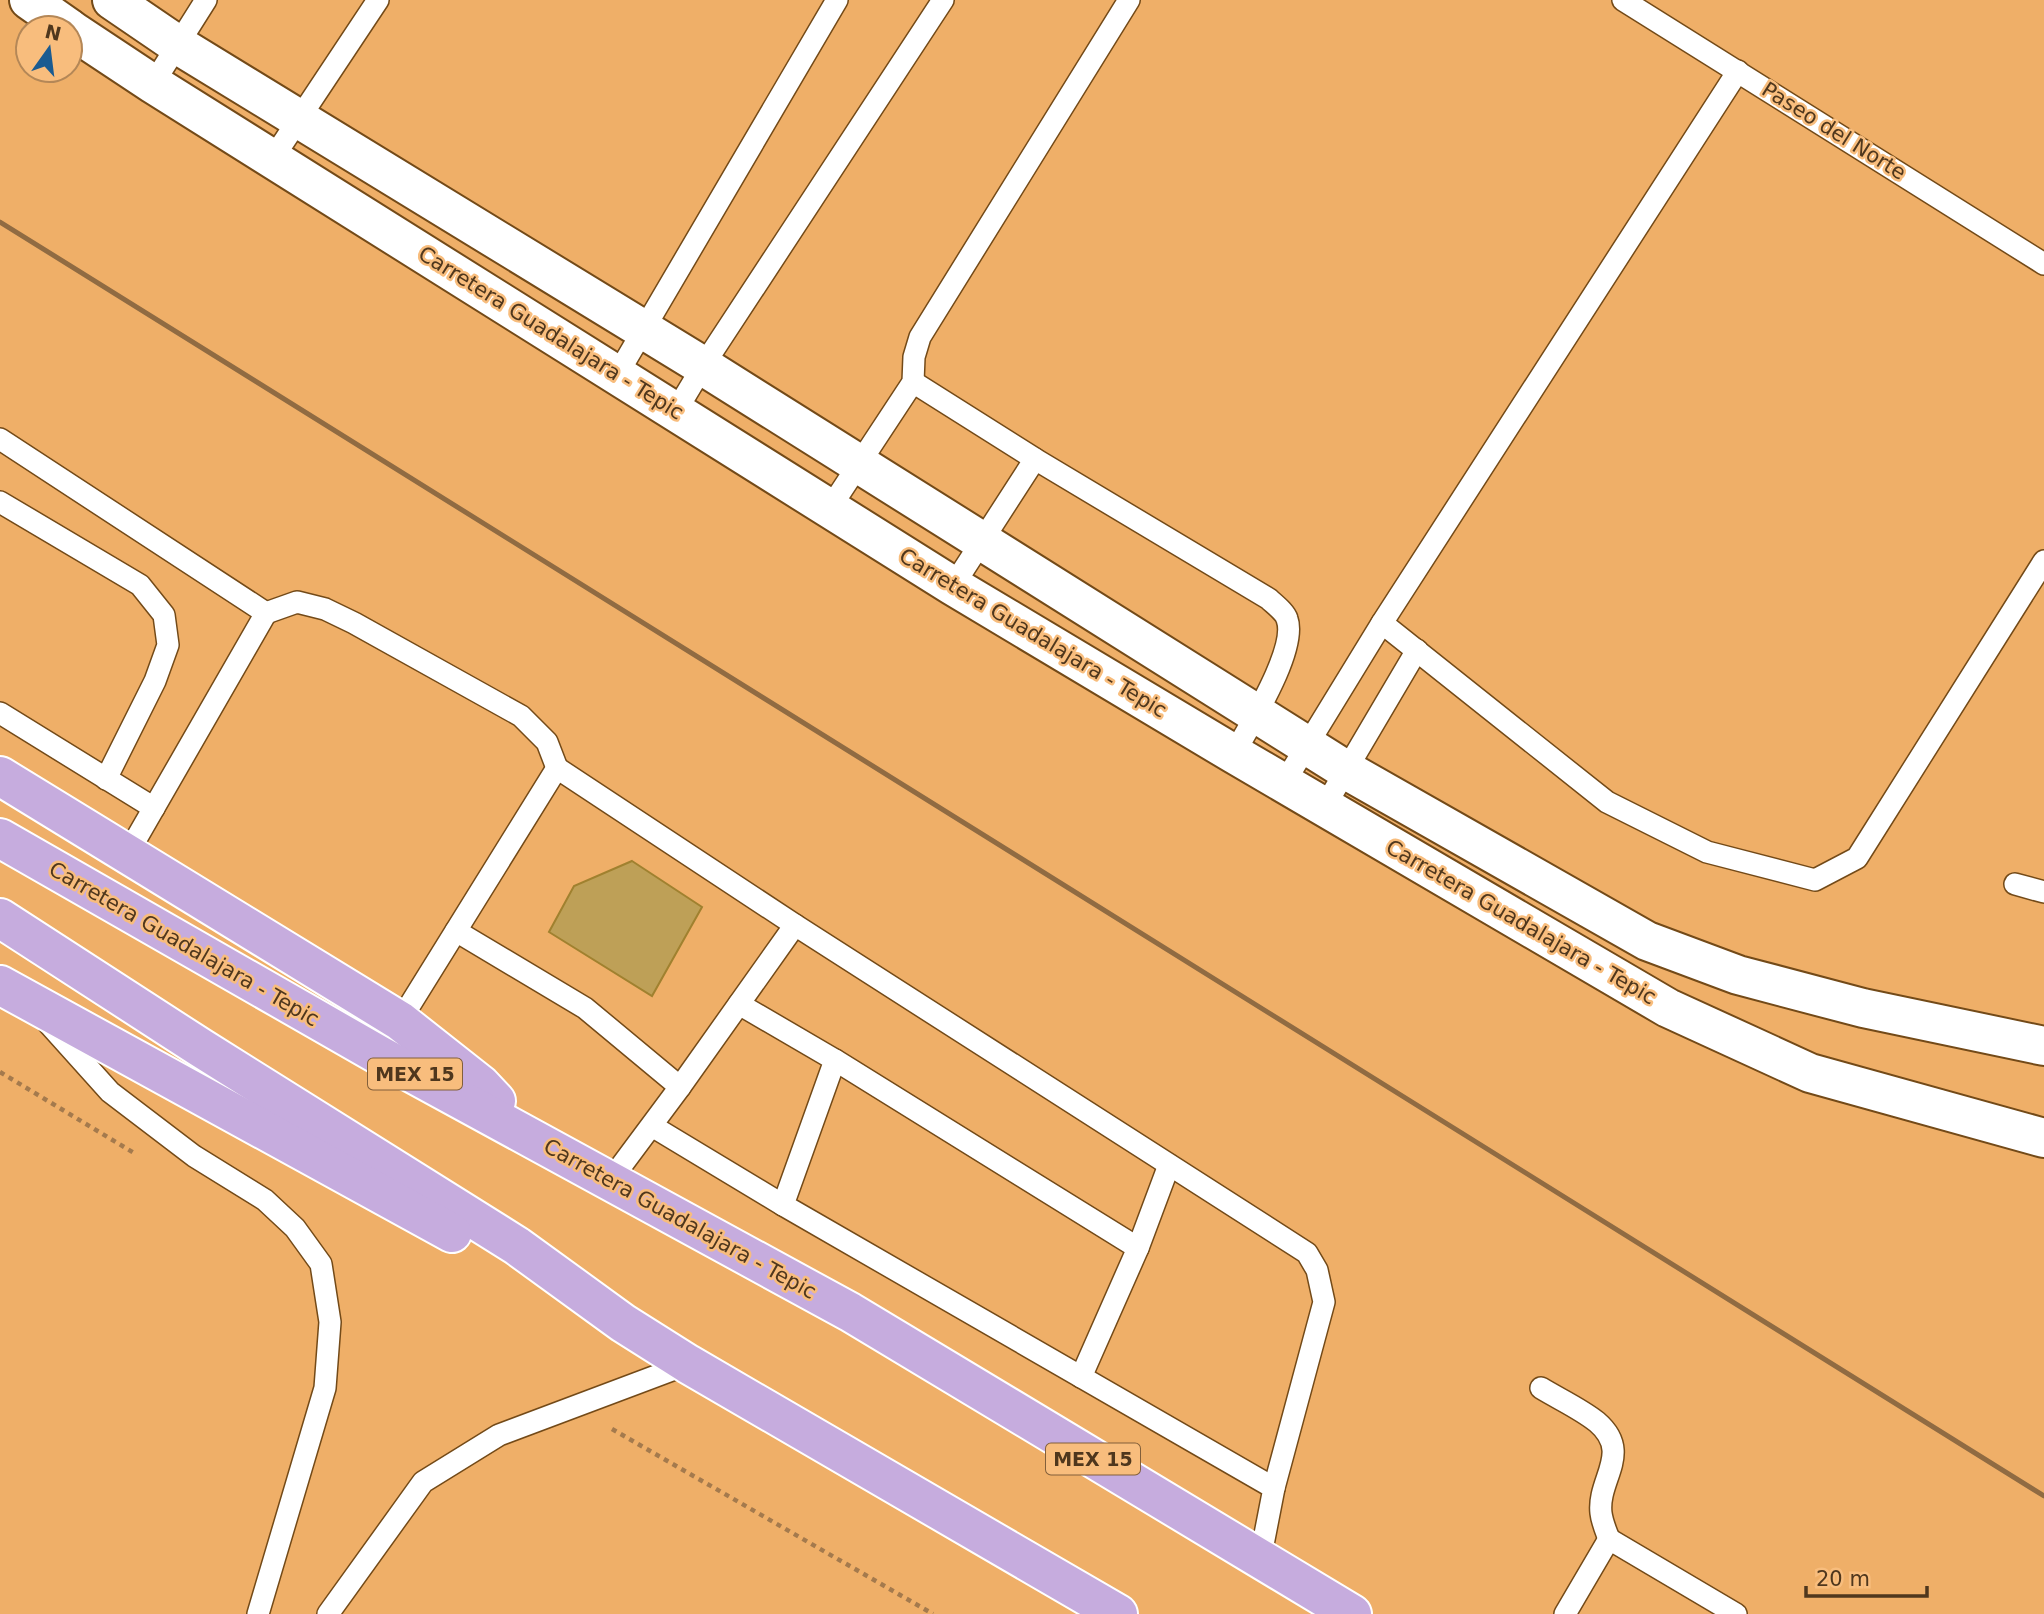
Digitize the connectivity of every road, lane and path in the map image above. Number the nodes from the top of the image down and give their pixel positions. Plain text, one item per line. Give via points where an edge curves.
1 (29, 0) edge
2 (112, 0) edge
3 (206, 0) edge
4 (378, 0) edge
5 (837, 0) edge
6 (943, 0) edge
7 (1129, 0) edge
8 (1623, 0) edge
9 (49, 14) edge
10 (84, 38) edge
11 (178, 45) junction
12 (1738, 71) junction
13 (153, 83) junction
14 (298, 118) junction
15 (273, 158) junction
16 (2044, 264) edge
17 (643, 330) junction
18 (703, 366) junction
19 (617, 375) junction
20 (913, 382) junction
21 (676, 411) junction
22 (2, 445) edge
23 (1035, 459) junction
24 (859, 465) junction
25 (0, 502) edge
26 (830, 508) junction
27 (981, 541) junction
28 (2044, 561) edge
29 (953, 586) junction
30 (266, 613) junction
31 (1382, 623) junction
32 (1416, 650) junction
33 (0, 713) edge
34 (1255, 714) junction
35 (1308, 746) junction
36 (1234, 754) junction
37 (557, 768) junction
38 (1346, 771) junction
39 (0, 776) edge
40 (106, 779) junction
41 (1284, 783) junction
42 (1325, 806) junction
43 (154, 808) junction
44 (0, 838) edge
45 (128, 853) junction
46 (2015, 884) dead end
47 (2044, 892) edge
48 (0, 918) edge
49 (795, 925) junction
50 (456, 931) junction
51 (15, 994) edge
52 (739, 1004) junction
53 (400, 1021) junction
54 (2044, 1046) edge
55 (379, 1055) junction
56 (835, 1060) junction
57 (680, 1087) junction
58 (652, 1126) junction
59 (532, 1137) junction
60 (2044, 1138) edge
61 (1170, 1166) junction
62 (610, 1181) junction
63 (783, 1205) junction
64 (1138, 1248) junction
65 (623, 1323) junction
66 (688, 1364) junction
67 (1081, 1377) junction
68 (1541, 1388) dead end
69 (612, 1429) dead end
70 (1274, 1488) junction
71 (1609, 1539) junction
72 (1260, 1559) junction
73 (258, 1614) edge
74 (328, 1614) edge
75 (933, 1614) edge
76 (1118, 1614) edge
77 (1352, 1614) edge
78 (1565, 1614) edge
79 (1736, 1614) edge

1 - 9 street, Carretera Guadalajara - Tepic
2 - 11 street
3 - 11 lane
4 - 14 lane
5 - 17 lane
6 - 18 lane
7 - 20 lane via 920,337
8 - 12 lane, Paseo del Norte
10 - 13 street, Carretera Guadalajara - Tepic
11 - 13 lane
11 - 14 street
12 - 16 lane, Paseo del Norte
12 - 31 lane
13 - 15 street, Carretera Guadalajara - Tepic
14 - 15 lane
14 - 17 street
15 - 19 street, Carretera Guadalajara - Tepic
17 - 18 street
17 - 19 lane
18 - 21 lane
18 - 24 street
19 - 21 street, Carretera Guadalajara - Tepic
20 - 23 lane
20 - 24 lane
21 - 26 street, Carretera Guadalajara - Tepic
22 - 30 lane
23 - 27 lane
23 - 34 lane via 1269,598 1287,618 1283,660
24 - 26 lane
24 - 27 street
25 - 40 lane via 140,585 164,615 168,645
26 - 29 street, Carretera Guadalajara - Tepic
27 - 29 lane
27 - 34 street
28 - 32 lane via 1857,858 1815,880 1707,852 1607,802
29 - 36 street, Carretera Guadalajara - Tepic
30 - 37 lane via 297,602 354,623 521,716 547,742
30 - 43 lane
31 - 32 lane
31 - 35 lane
32 - 38 lane
33 - 40 lane
34 - 35 street
34 - 36 lane
35 - 38 street
35 - 41 lane
36 - 41 street, Carretera Guadalajara - Tepic
37 - 49 lane
37 - 50 lane
38 - 42 lane
38 - 54 street via 1647,941 1738,975 1863,1008
39 - 45 highway
40 - 43 lane
41 - 42 street, Carretera Guadalajara - Tepic
42 - 60 street, Carretera Guadalajara - Tepic via 1668,1008 1810,1073
43 - 45 lane
44 - 55 highway, Carretera Guadalajara - Tepic / MEX 15
45 - 53 highway
46 - 47 lane
48 - 65 highway via 517,1246
49 - 52 lane
49 - 61 lane
50 - 53 lane
50 - 57 lane via 585,1008
51 - 65 highway
51 - 73 lane via 110,1092 194,1156 265,1200 295,1228 321,1264 330,1322 325,1388
52 - 56 lane
52 - 57 lane
53 - 55 lane
53 - 59 highway via 481,1085
55 - 59 highway, Carretera Guadalajara - Tepic / MEX 15
56 - 63 lane
56 - 64 lane
57 - 58 lane
58 - 62 lane
58 - 63 lane
59 - 62 highway, Carretera Guadalajara - Tepic / MEX 15
61 - 64 lane
61 - 70 lane via 1307,1253 1317,1270 1325,1302
62 - 72 highway, Carretera Guadalajara - Tepic / MEX 15 via 850,1312
63 - 67 lane
64 - 67 lane
65 - 66 highway
66 - 74 lane via 499,1435 423,1482
66 - 76 highway
67 - 70 lane
68 - 71 lane via 1597,1422 1611,1438 1614,1454 1601,1513
69 - 75 path
70 - 72 lane
71 - 78 lane
71 - 79 lane
72 - 77 highway, Carretera Guadalajara - Tepic / MEX 15

